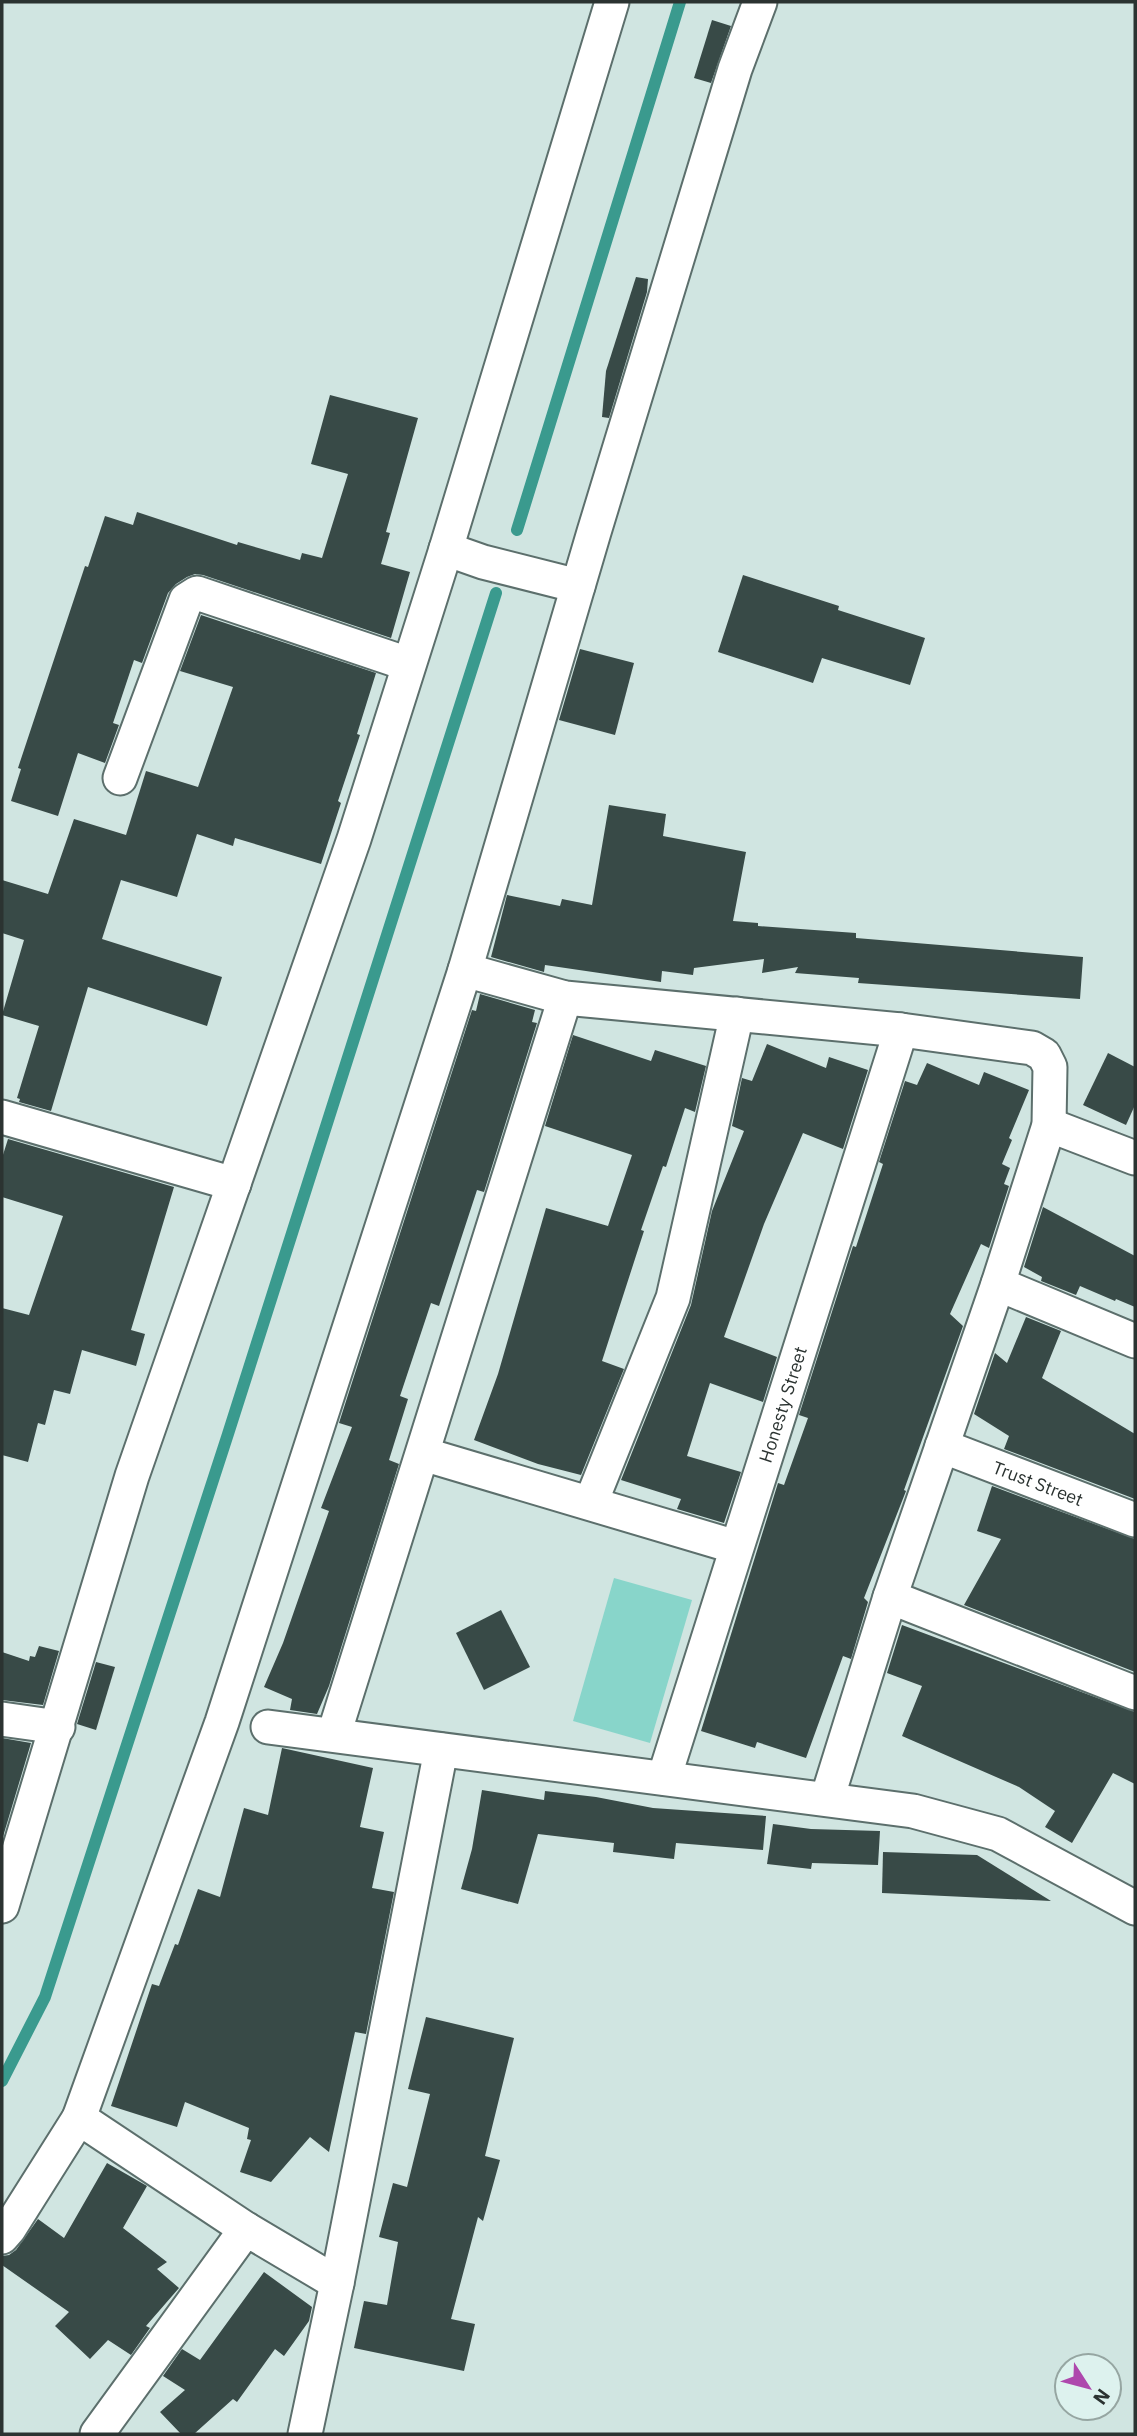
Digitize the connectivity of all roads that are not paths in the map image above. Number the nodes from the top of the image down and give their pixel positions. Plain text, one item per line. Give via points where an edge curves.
1 (612, 2) edge
2 (760, 2) edge
3 (446, 549) junction
4 (578, 586) junction
5 (408, 664) junction
6 (120, 778) dead end
7 (465, 970) junction
8 (565, 998) junction
9 (737, 1014) junction
10 (901, 1030) junction
11 (2, 1117) edge
12 (1049, 1125) junction
13 (1135, 1158) edge
14 (234, 1184) junction
15 (998, 1283) junction
16 (1135, 1340) edge
17 (943, 1446) junction
18 (423, 1454) junction
19 (591, 1502) junction
20 (1135, 1520) edge
21 (736, 1547) junction
22 (890, 1597) junction
23 (1135, 1693) edge
24 (2, 1719) edge
25 (58, 1727) junction
26 (268, 1727) dead end
27 (334, 1734) junction
28 (441, 1750) junction
29 (664, 1778) junction
30 (827, 1799) junction
31 (2, 1906) edge
32 (1135, 1908) edge
33 (79, 2118) junction
34 (246, 2228) junction
35 (2, 2237) edge
36 (337, 2283) junction
37 (97, 2434) edge
38 (305, 2434) edge

1 - 3 street
2 - 4 street via 735,69
3 - 4 street
3 - 5 street
4 - 7 street
5 - 6 street via 197,593 186,600
5 - 14 street via 354,839
7 - 8 street
7 - 33 street via 222,1721
8 - 9 street
8 - 18 street
9 - 10 street
9 - 19 street via 673,1297
10 - 12 street via 1032,1048 1044,1055 1050,1067
10 - 21 street, Honesty Street
11 - 14 street
12 - 13 street
12 - 15 street
14 - 25 street via 132,1476
15 - 16 street
15 - 17 street
17 - 20 street, Trust Street
17 - 22 street
18 - 19 street
18 - 27 street
19 - 21 street
21 - 29 street, Honesty Street
22 - 23 street
22 - 30 street
24 - 25 street
25 - 31 street
26 - 27 street
27 - 28 street
28 - 29 street
28 - 36 street
29 - 30 street
30 - 32 street via 913,1811 998,1834
33 - 34 street
33 - 35 street
34 - 36 street
34 - 37 street
36 - 38 street

